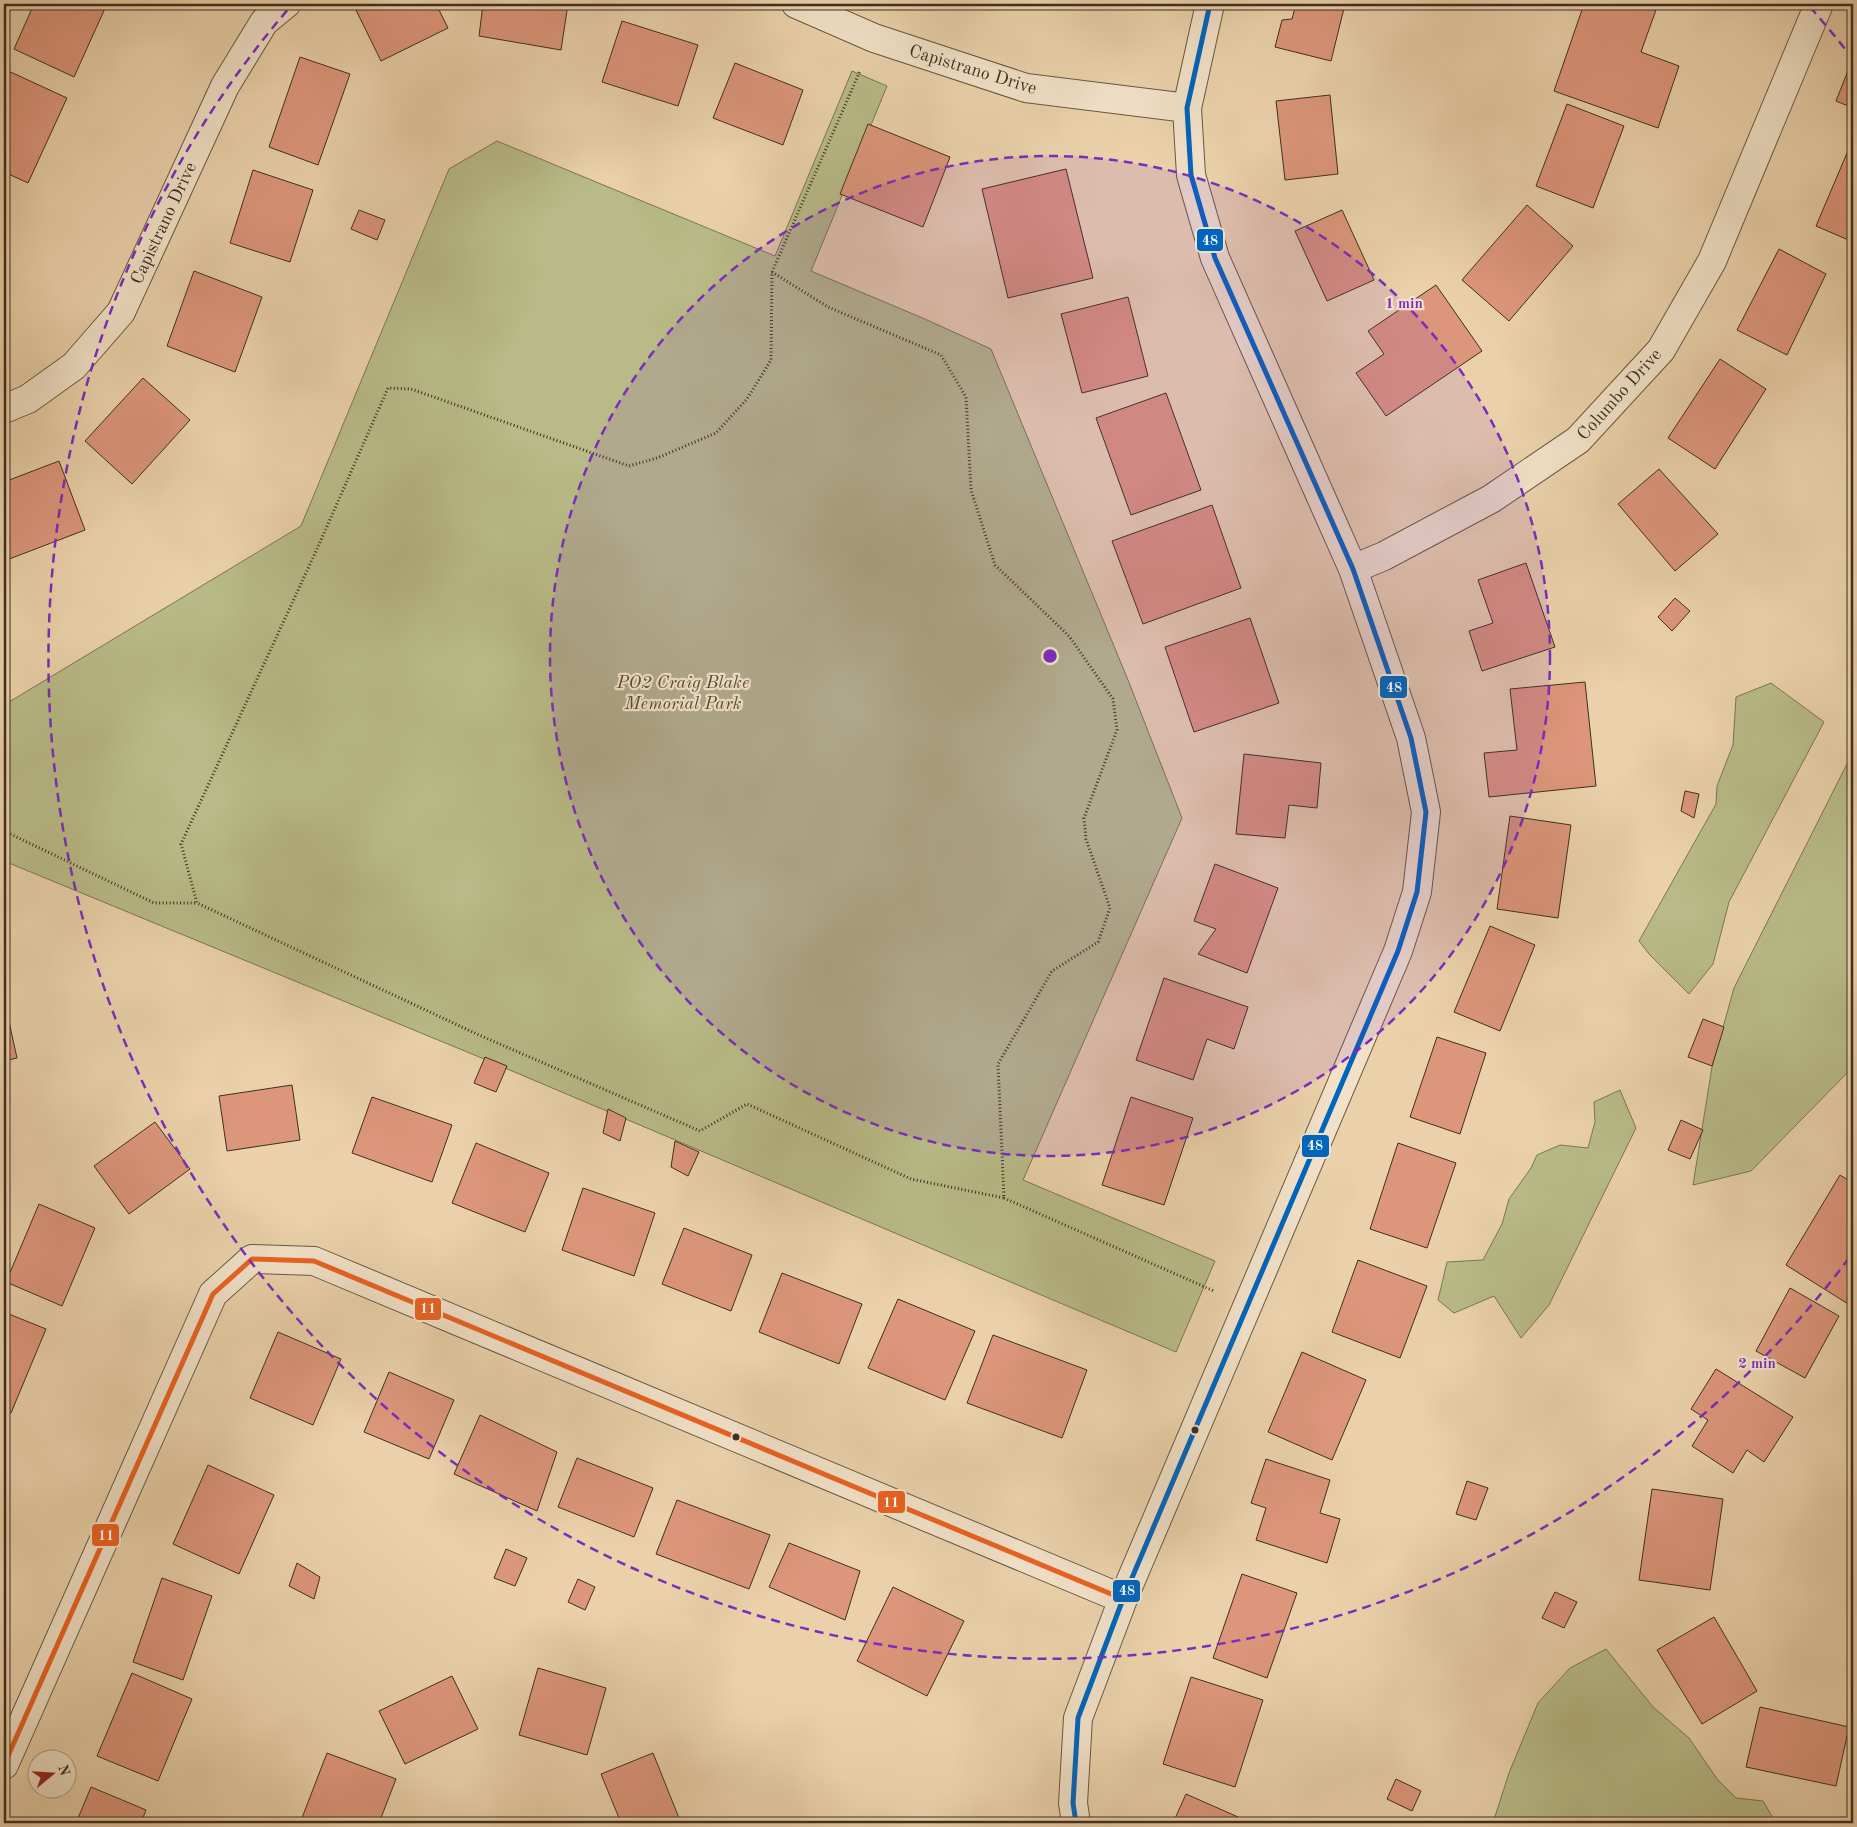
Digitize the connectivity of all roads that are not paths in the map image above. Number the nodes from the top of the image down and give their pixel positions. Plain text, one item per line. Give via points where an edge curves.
1 (286, 4) edge
2 (796, 4) edge
3 (1210, 4) edge
4 (1819, 4) edge
5 (1187, 108) junction
6 (4, 409) edge
7 (1353, 570) junction
8 (1123, 1599) junction
9 (4, 1765) edge
10 (1076, 1823) edge

1 - 6 street, Capistrano Drive via 264,22 225,86 121,312 74,366 28,399
2 - 5 street, Capistrano Drive via 874,38 1026,88
3 - 5 street
4 - 7 street, Columbo Drive via 1712,261 1661,350 1578,440 1491,499
5 - 7 street via 1191,175 1214,258
7 - 8 street via 1410,738 1426,812 1418,892 1398,951
8 - 9 street via 314,1261 252,1259 213,1294
8 - 10 street via 1078,1718 1073,1803

